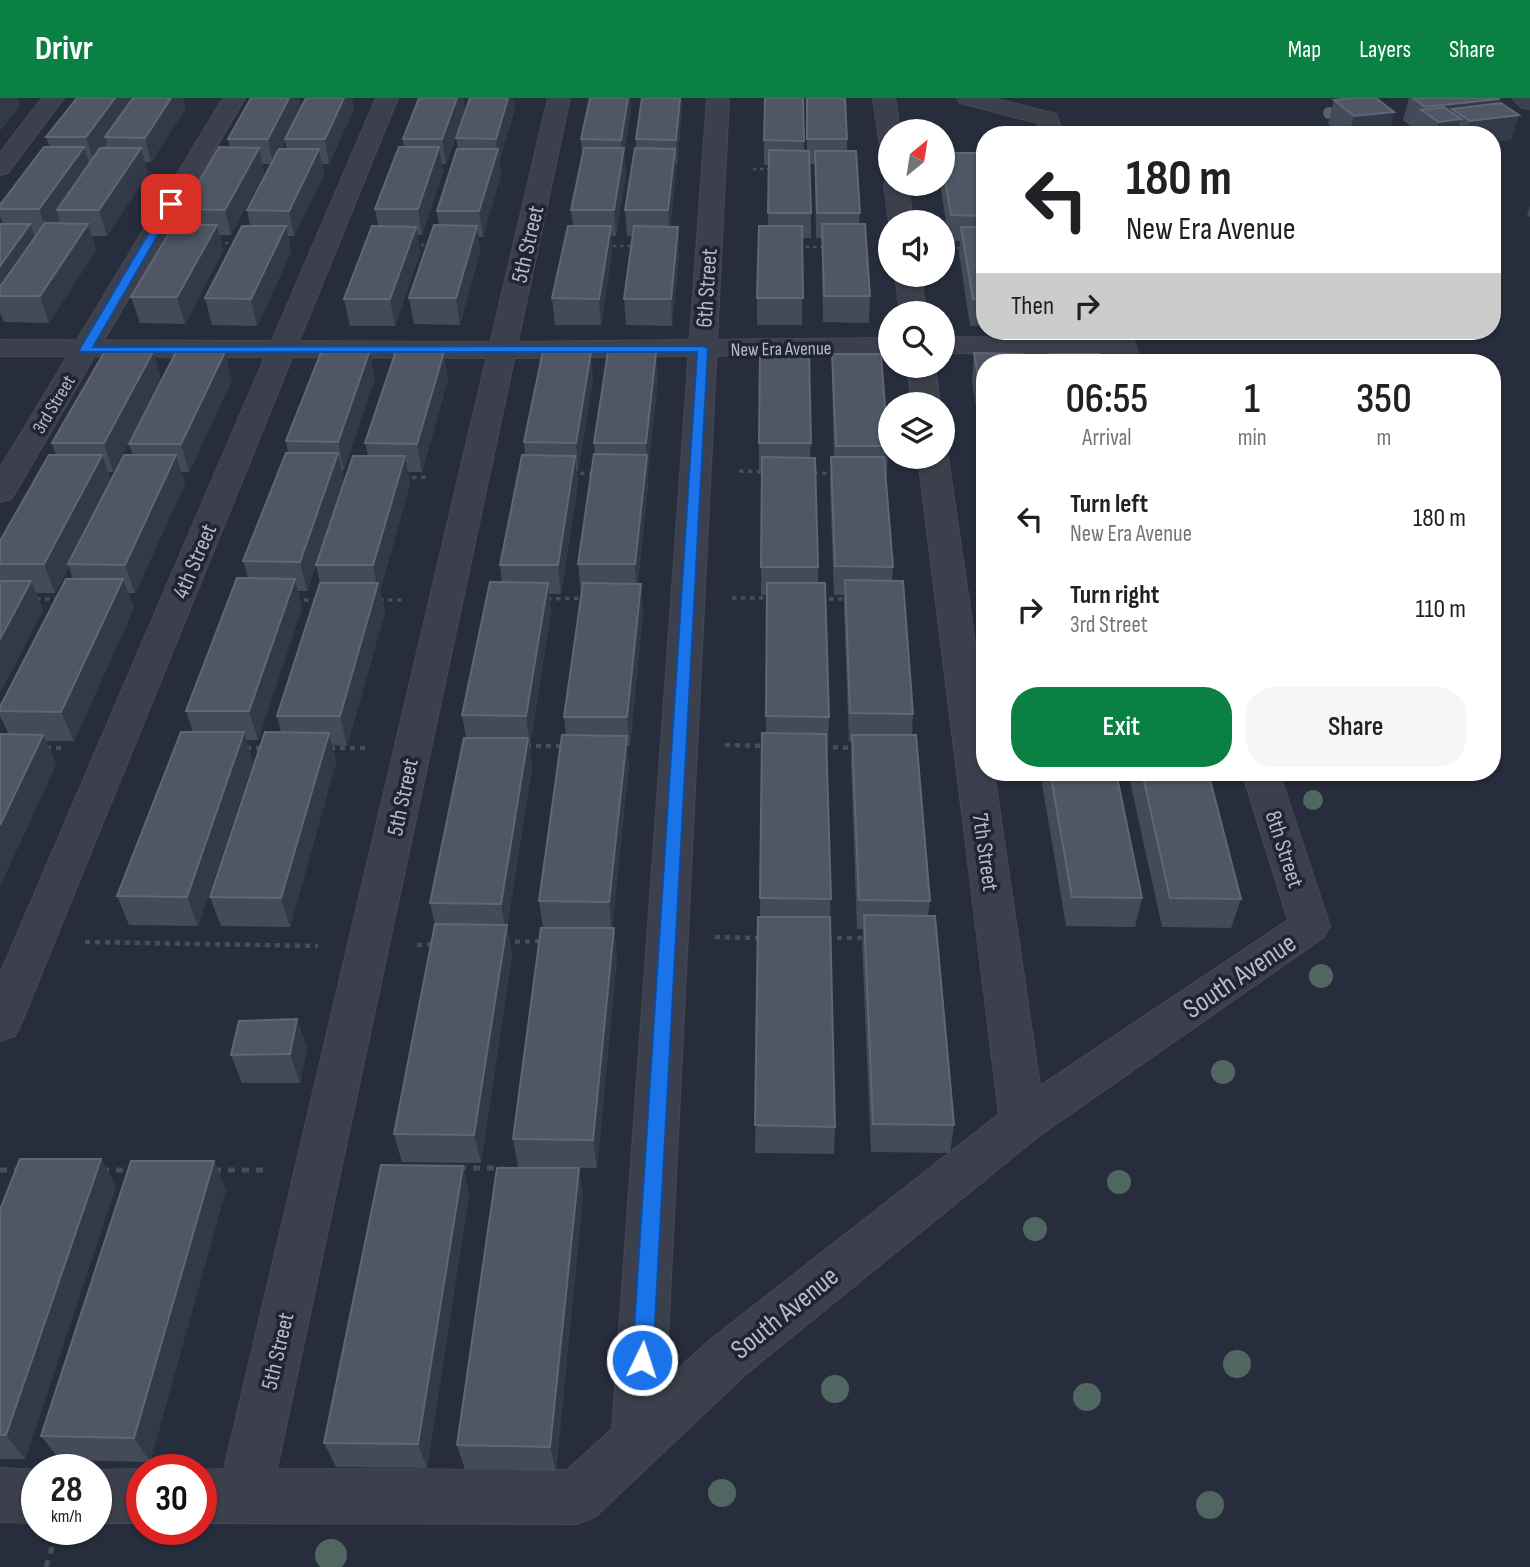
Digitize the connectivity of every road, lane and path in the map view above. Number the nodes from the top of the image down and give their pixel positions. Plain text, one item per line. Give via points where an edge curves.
1 (53, 98) edge
2 (234, 98) edge
3 (387, 98) edge
4 (559, 98) edge
5 (718, 98) edge
6 (884, 98) edge
7 (968, 98) edge
8 (1523, 98) edge
9 (1530, 103) edge
10 (887, 119) edge
11 (1048, 126) edge
12 (0, 168) edge
13 (714, 168) junction
14 (782, 169) edge
15 (148, 243) junction
16 (244, 244) edge
17 (406, 245) edge
18 (433, 245) edge
19 (526, 246) junction
20 (709, 246) junction
21 (793, 247) edge
22 (835, 247) edge
23 (955, 248) edge
24 (964, 248) edge
25 (955, 345) edge
26 (878, 346) edge
27 (1122, 346) edge
28 (0, 348) edge
29 (703, 349) junction
30 (85, 350) junction
31 (282, 350) junction
32 (503, 351) junction
33 (935, 469) edge
34 (0, 493) edge
35 (679, 744) junction
36 (519, 746) edge
37 (572, 746) edge
38 (777, 746) edge
39 (818, 747) edge
40 (38, 748) edge
41 (115, 748) junction
42 (237, 748) edge
43 (277, 748) edge
44 (318, 748) edge
45 (413, 748) junction
46 (860, 748) edge
47 (976, 775) edge
48 (977, 781) edge
49 (1263, 781) edge
50 (1310, 926) joint
51 (668, 937) junction
52 (764, 937) edge
53 (819, 938) edge
54 (874, 939) edge
55 (559, 940) edge
56 (34, 941) junction
57 (491, 942) edge
58 (450, 944) edge
59 (369, 946) junction
60 (0, 1024) edge
61 (1023, 1122) junction
62 (637, 1443) junction
63 (0, 1495) edge
64 (21, 1496) edge
65 (223, 1497) edge

1 - 12 street
2 - 15 street, 3rd Street
3 - 31 street, 4th Street
4 - 19 street, 5th Street
5 - 13 street, 6th Street
6 - 10 street
7 - 11 street
8 - 9 street
13 - 14 path
13 - 20 street, 6th Street
15 - 16 path
15 - 30 street, 3rd Street
17 - 18 path
19 - 20 path
19 - 32 street, 5th Street
20 - 29 street, 6th Street
21 - 22 path
23 - 24 path
25 - 27 street
26 - 29 street, New Era Avenue
28 - 30 street, New Era Avenue
29 - 32 street, New Era Avenue
29 - 35 street, 6th Street
30 - 31 street, New Era Avenue
30 - 34 street, 3rd Street
31 - 32 street, New Era Avenue
31 - 41 street, 4th Street
32 - 45 street, 5th Street
33 - 47 street, 7th Street
35 - 38 path
35 - 51 street, 6th Street
36 - 37 path
39 - 46 path
40 - 41 path
41 - 56 street, 4th Street
42 - 43 path
44 - 45 path
45 - 59 street, 5th Street
48 - 61 street, 7th Street
49 - 50 street, 8th Street
50 - 61 street, South Avenue
51 - 52 path
51 - 62 street, 6th Street
53 - 54 path
55 - 57 path
56 - 59 path
56 - 60 street, 4th Street
58 - 59 path
59 - 65 street, 5th Street
61 - 62 street, South Avenue via 728,1357
62 - 65 street, South Avenue via 576,1497
63 - 64 street

